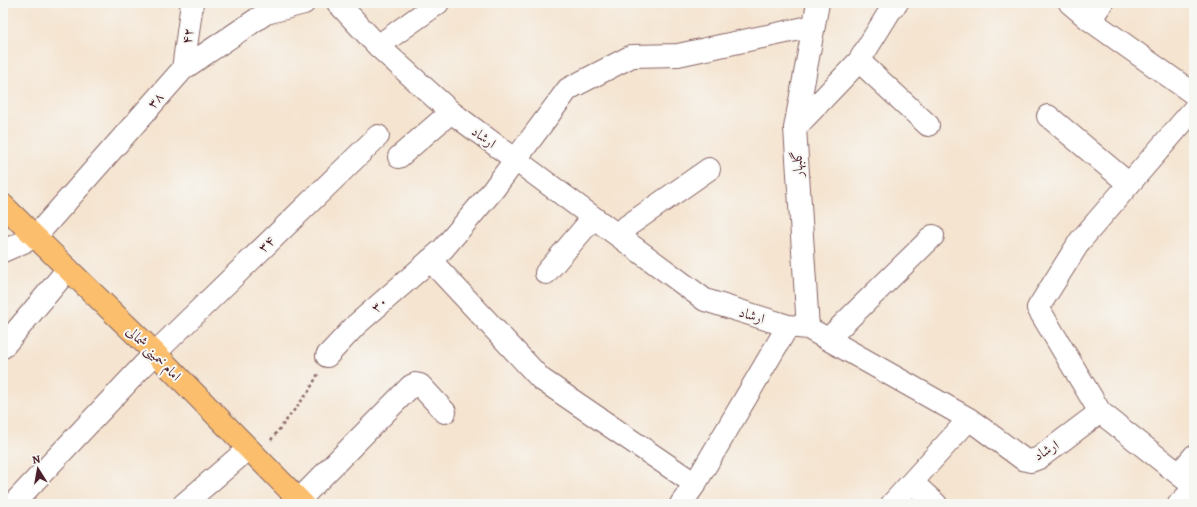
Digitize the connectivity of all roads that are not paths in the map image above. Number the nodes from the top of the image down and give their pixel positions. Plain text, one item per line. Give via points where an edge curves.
1 (192, 3) edge
2 (304, 3) edge
3 (338, 3) edge
4 (438, 3) edge
5 (818, 3) edge
6 (897, 3) edge
7 (1070, 3) edge
8 (1096, 12) edge
9 (814, 26) junction
10 (378, 46) junction
11 (859, 61) junction
12 (183, 68) junction
13 (1194, 94) edge
14 (1194, 109) edge
15 (451, 112) junction
16 (1048, 116) dead end
17 (928, 125) dead end
18 (795, 128) junction
19 (378, 136) dead end
20 (399, 156) dead end
21 (514, 160) junction
22 (710, 169) dead end
23 (1129, 184) junction
24 (3, 205) edge
25 (593, 218) junction
26 (616, 234) junction
27 (933, 236) dead end
28 (35, 237) junction
29 (3, 251) edge
30 (430, 260) junction
31 (68, 269) junction
32 (546, 273) dead end
33 (798, 327) junction
34 (828, 339) junction
35 (3, 346) edge
36 (155, 353) junction
37 (327, 356) road end
38 (445, 412) dead end
39 (1100, 412) junction
40 (969, 419) junction
41 (252, 454) junction
42 (1194, 456) edge
43 (1186, 480) edge
44 (912, 482) junction
45 (695, 484) junction
46 (1194, 489) edge
47 (301, 502) edge
48 (12, 504) edge
49 (184, 504) edge
50 (681, 504) edge
51 (892, 504) edge
52 (936, 504) edge
53 (1179, 504) edge

1 - 12 street, ۴۲
2 - 12 street, ۳۸ via 266,13
3 - 10 street, ارشاد
4 - 10 street
5 - 9 street, گلبهار
6 - 11 street
7 - 8 street
8 - 13 street
9 - 18 street, گلبهار
9 - 21 street, ۳۰ via 678,55 632,56 568,89
10 - 15 street, ارشاد
11 - 17 street
11 - 18 street
12 - 28 street, ۳۸
14 - 23 street
15 - 20 street
15 - 21 street, ارشاد
16 - 23 street
18 - 33 street, گلبهار
19 - 36 street, ۳۴
21 - 25 street, ارشاد
21 - 30 street, ۳۰ via 453,238
22 - 26 street
23 - 39 street via 1080,241 1038,308
24 - 28 main road, امام خمینی شمالی
25 - 26 street, ارشاد
25 - 32 street
26 - 33 street, ارشاد via 705,300
27 - 34 street
28 - 29 street
28 - 31 main road, امام خمینی شمالی
30 - 37 street, ۳۰ via 356,325
30 - 45 street via 541,380
31 - 35 street
31 - 36 main road, امام خمینی شمالی
33 - 34 street, ارشاد
33 - 45 street
34 - 40 street, ارشاد
36 - 41 main road, امام خمینی شمالی
36 - 48 street, ۳۴
38 - 47 street via 420,385 411,386
39 - 40 street, ارشاد via 1040,458 1031,461 1023,458
39 - 43 street
40 - 44 street
41 - 47 main road, امام خمینی شمالی
41 - 49 street
42 - 43 street
44 - 51 street
44 - 52 street
45 - 50 street
46 - 53 street

